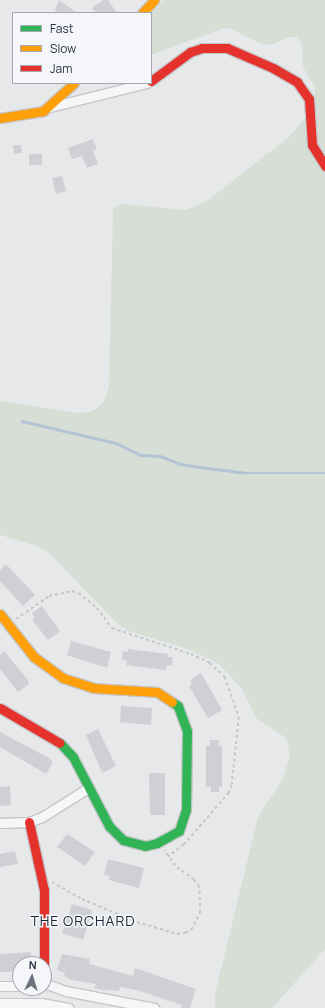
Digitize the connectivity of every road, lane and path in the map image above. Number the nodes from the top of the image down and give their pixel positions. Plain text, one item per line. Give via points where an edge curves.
1 (154, 0) edge
2 (143, 12) edge
3 (152, 80) edge
4 (73, 84) edge
5 (142, 84) edge
6 (50, 107) junction
7 (0, 118) edge
8 (325, 166) edge
9 (0, 614) edge
10 (0, 708) edge
11 (88, 788) junction
12 (28, 822) junction
13 (0, 823) edge
14 (160, 842) junction
15 (42, 882) junction
16 (44, 956) edge
17 (0, 986) edge
18 (12, 986) edge
19 (52, 986) edge
20 (0, 1004) edge
21 (69, 1008) edge
22 (154, 1008) edge

1 - 2 street
3 - 8 street via 190,52 202,48 227,48 273,68 297,82 309,99 312,145
4 - 6 street
5 - 6 street
6 - 7 street via 30,115
9 - 14 street via 34,657 63,678 93,688 157,692 178,706 187,731 186,810 179,831
10 - 11 street via 60,743 73,757
11 - 12 street via 42,817
11 - 14 street via 109,826 123,840 145,846
12 - 13 street
12 - 15 street
14 - 15 path via 176,866 194,880 198,887 200,912 192,930 185,933 177,934 137,922 82,899 54,882
15 - 16 street
17 - 18 street
19 - 22 street via 78,994
20 - 21 street via 41,1004

